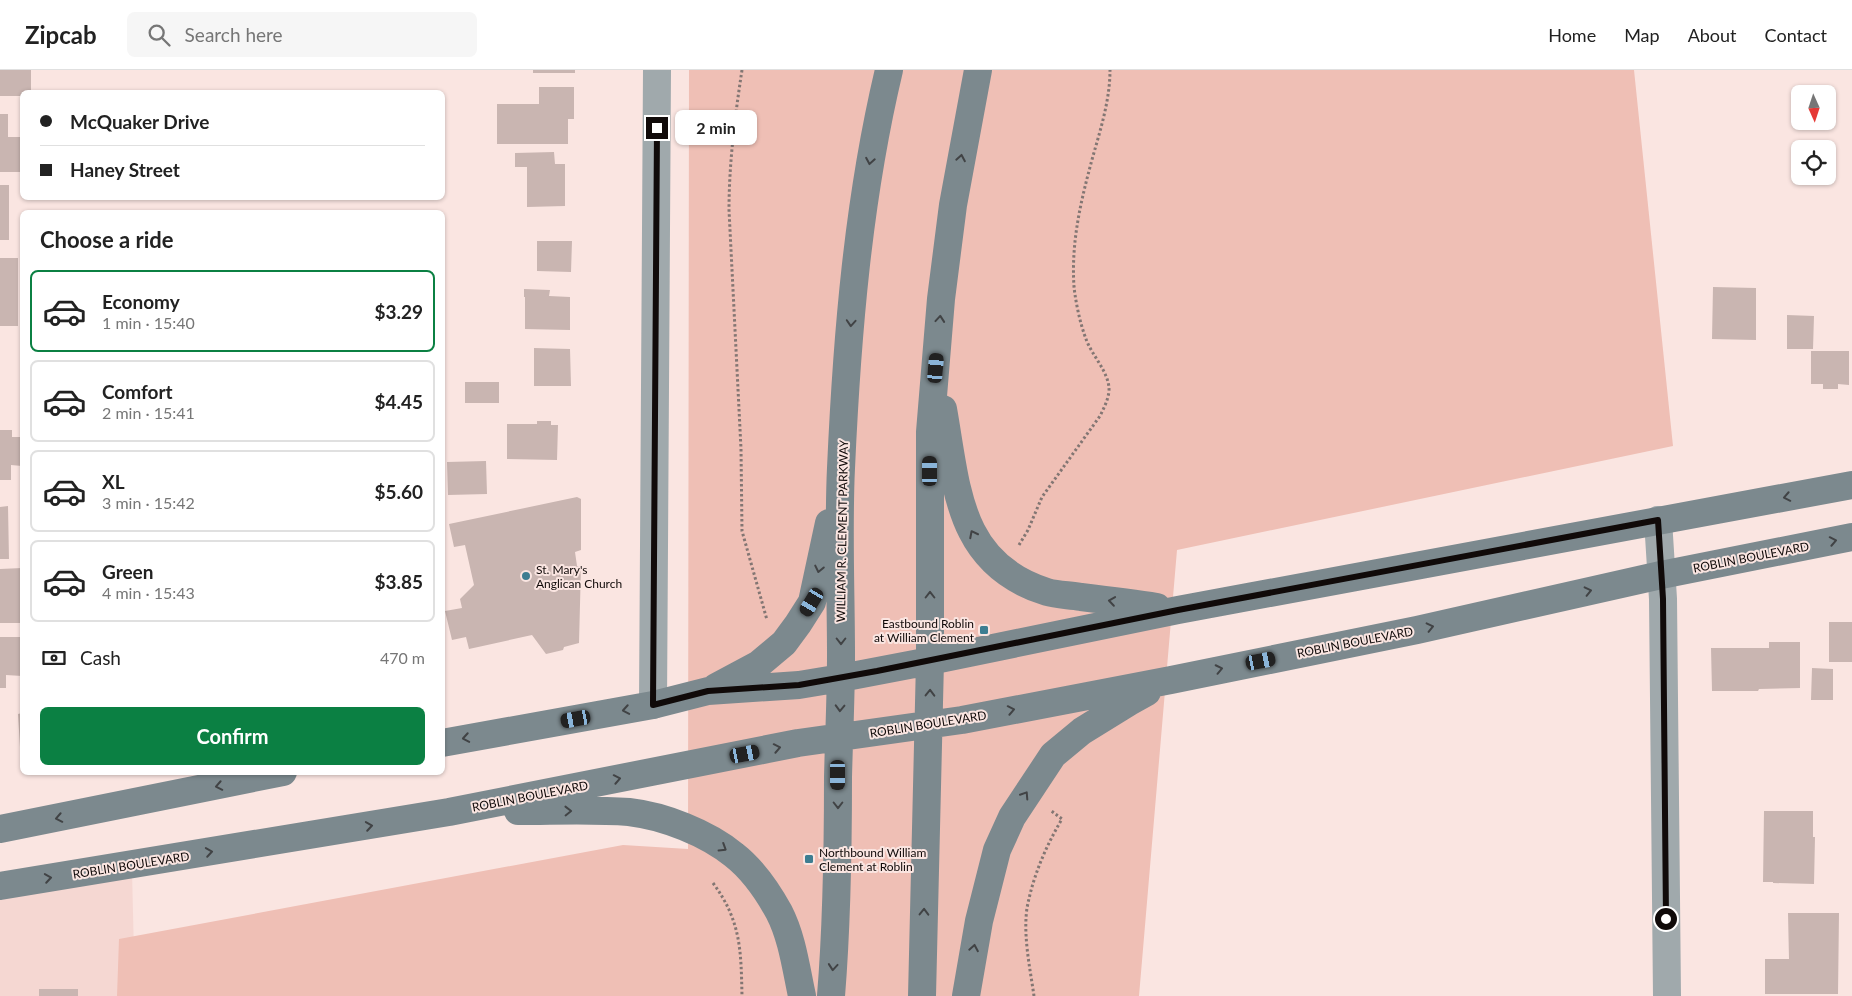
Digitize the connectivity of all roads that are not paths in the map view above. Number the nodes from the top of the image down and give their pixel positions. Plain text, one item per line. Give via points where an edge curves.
1 (657, 70) edge
2 (889, 70) edge
3 (978, 70) edge
4 (936, 368) junction
5 (841, 470) junction
6 (1852, 484) edge
7 (1658, 520) junction
8 (1852, 537) edge
9 (1661, 575) junction
10 (1178, 610) junction
11 (930, 661) junction
12 (841, 678) junction
13 (1171, 680) junction
14 (708, 691) junction
15 (653, 705) junction
16 (929, 725) junction
17 (839, 738) junction
18 (445, 742) edge
19 (269, 775) edge
20 (449, 812) junction
21 (0, 830) edge
22 (0, 886) edge
23 (802, 996) edge
24 (831, 996) edge
25 (922, 996) edge
26 (966, 996) edge
27 (1667, 996) edge

1 - 15 street
2 -> 5 main road, WILLIAM R. CLEMENT PARKWAY via 863,209 853,295
4 -> 3 main road via 953,205
10 -> 4 main road via 1048,592 1003,571 986,556 964,516
11 -> 4 main road via 930,432
5 -> 12 main road, WILLIAM R. CLEMENT PARKWAY
5 -> 14 main road via 812,602 784,643 758,664
6 -> 7 main road
7 - 9 street
7 - 10 main road
9 -> 8 main road, ROBLIN BOULEVARD
13 -> 9 main road, ROBLIN BOULEVARD via 1417,630
9 - 27 street
10 - 11 main road
11 - 12 main road
16 -> 11 main road
12 - 14 main road via 799,685
12 -> 17 main road, WILLIAM R. CLEMENT PARKWAY
16 -> 13 main road, ROBLIN BOULEVARD
26 -> 13 main road via 979,921 997,850 1027,792 1053,755 1082,731
14 - 15 main road
15 -> 18 main road
16 - 17 main road, ROBLIN BOULEVARD
25 -> 16 main road
20 -> 17 main road, ROBLIN BOULEVARD
17 -> 24 main road, WILLIAM R. CLEMENT PARKWAY via 836,940
19 -> 21 main road
22 -> 20 main road, ROBLIN BOULEVARD
20 -> 23 main road via 631,812 699,833 735,855 758,880 779,912 792,948

